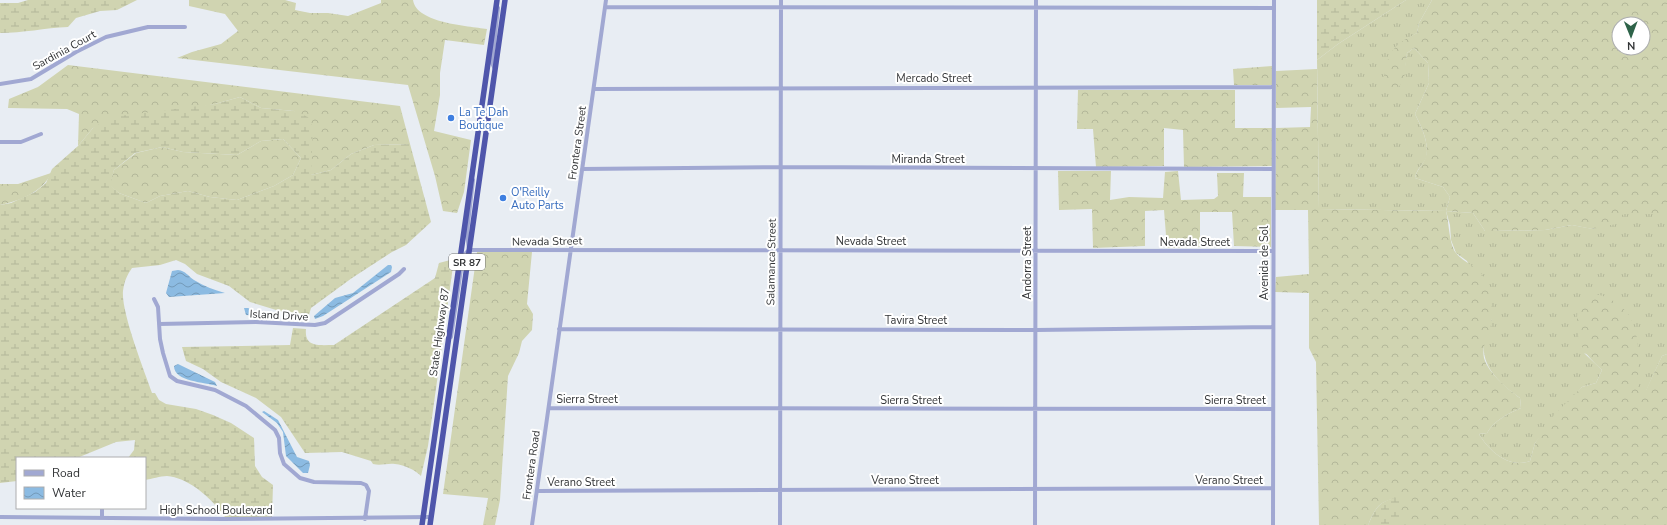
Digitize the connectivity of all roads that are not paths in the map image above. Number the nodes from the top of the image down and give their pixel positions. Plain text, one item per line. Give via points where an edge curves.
1 (498, 0) edge
2 (505, 0) edge
3 (606, 0) edge
4 (781, 0) edge
5 (1036, 0) edge
6 (1274, 0) edge
7 (1036, 6) junction
8 (606, 7) junction
9 (781, 7) junction
10 (1274, 8) junction
11 (185, 27) dead end
12 (495, 69) junction
13 (0, 84) edge
14 (781, 87) junction
15 (1036, 87) junction
16 (1274, 87) junction
17 (594, 88) junction
18 (41, 134) dead end
19 (0, 142) edge
20 (473, 166) junction
21 (781, 167) junction
22 (582, 169) junction
23 (1035, 169) junction
24 (1274, 169) junction
25 (469, 250) junction
26 (570, 250) junction
27 (780, 250) junction
28 (1036, 250) junction
29 (1273, 251) junction
30 (404, 269) dead end
31 (154, 298) dead end
32 (159, 324) junction
33 (780, 328) junction
34 (1274, 328) junction
35 (559, 329) junction
36 (1036, 330) junction
37 (447, 348) junction
38 (549, 408) junction
39 (781, 409) junction
40 (1273, 409) junction
41 (1035, 410) junction
42 (1273, 488) junction
43 (780, 489) junction
44 (1035, 489) junction
45 (537, 491) junction
46 (102, 509) edge
47 (0, 517) edge
48 (423, 517) junction
49 (102, 518) junction
50 (431, 518) junction
51 (223, 519) junction
52 (366, 519) junction
53 (223, 525) edge
54 (422, 525) edge
55 (430, 525) edge
56 (532, 525) edge
57 (780, 525) edge
58 (1035, 525) edge
59 (1273, 525) edge

1 - 12 street via 492,63
1 - 20 highway, State Highway 87 / SR 87
2 - 12 highway, SR 87
3 - 8 street, Frontera Street
4 - 9 street, Salamanca Street
5 - 7 street, Andorra Street
6 - 10 street, Avenida de Sol
7 - 9 street
7 - 10 street
7 - 15 street, Andorra Street
8 - 9 street
8 - 17 street, Frontera Street
9 - 14 street, Salamanca Street
10 - 16 street, Avenida de Sol
11 - 13 street, Sardinia Court via 148,27 106,37 31,79
12 - 25 highway, SR 87
14 - 15 street, Mercado Street
14 - 17 street, Mercado Street
14 - 21 street, Salamanca Street
15 - 16 street, Mercado Street
15 - 23 street, Andorra Street
16 - 24 street, Avenida de Sol
17 - 22 street, Frontera Street
18 - 19 street via 21,142
20 - 25 street via 474,185 467,232
20 - 37 highway, State Highway 87 / SR 87
21 - 22 street, Miranda Street
21 - 23 street, Miranda Street
21 - 27 street, Salamanca Street
22 - 26 street, Frontera Street
23 - 24 street, Miranda Street
23 - 28 street, Andorra Street
24 - 29 street, Avenida de Sol
25 - 26 street, Nevada Street
25 - 37 street via 463,256 453,331
25 - 50 highway, SR 87
26 - 27 street, Nevada Street
26 - 35 street, Frontera Street
27 - 28 street, Nevada Street
27 - 33 street, Salamanca Street
28 - 29 street, Nevada Street
28 - 36 street, Andorra Street
29 - 34 street, Avenida de Sol
30 - 32 street, Island Drive via 325,323
31 - 32 street via 158,307
32 - 52 street via 170,376 182,384 215,390 246,406 275,430 284,464 300,478 314,482 366,485 369,491
33 - 35 street, Tavira Street
33 - 36 street, Tavira Street
33 - 39 street, Salamanca Street
34 - 36 street, Tavira Street
34 - 40 street, Avenida de Sol
35 - 38 street, Frontera Street
36 - 41 street, Andorra Street
37 - 48 highway, State Highway 87 / SR 87
38 - 39 street, Sierra Street
38 - 45 street, Frontera Road
39 - 41 street, Sierra Street
39 - 43 street, Salamanca Street
40 - 41 street, Sierra Street
40 - 42 street, Avenida de Sol
41 - 44 street, Andorra Street
42 - 44 street, Verano Street
42 - 59 street, Avenida de Sol
43 - 44 street, Verano Street
43 - 45 street, Verano Street
43 - 57 street, Salamanca Street
44 - 58 street, Andorra Street
45 - 56 street, Frontera Road
46 - 49 street
47 - 49 street, High School Boulevard
48 - 50 street, High School Boulevard
48 - 52 street, High School Boulevard
48 - 54 highway, State Highway 87 / SR 87
49 - 51 street, High School Boulevard
50 - 55 highway, SR 87
51 - 52 street, High School Boulevard
51 - 53 street

